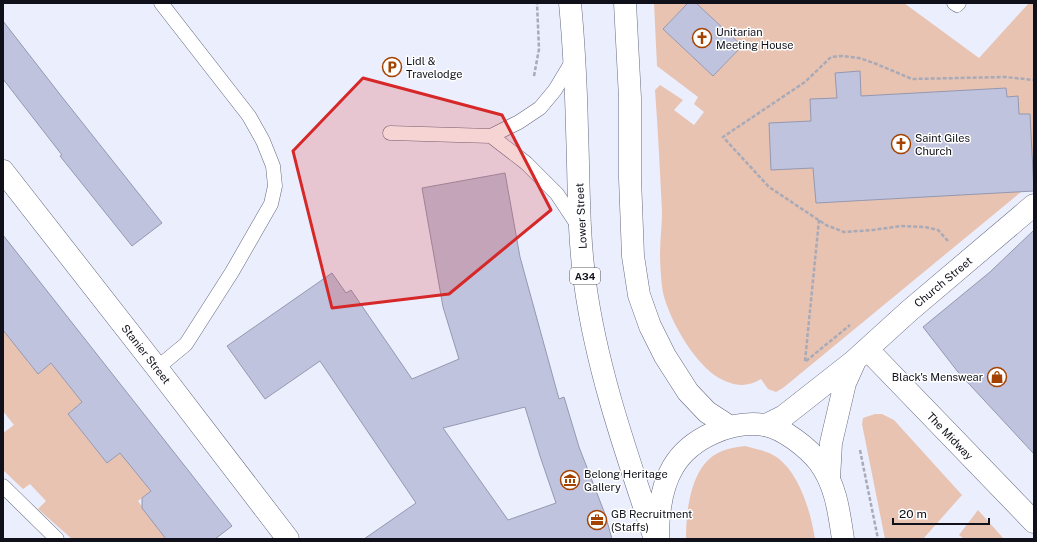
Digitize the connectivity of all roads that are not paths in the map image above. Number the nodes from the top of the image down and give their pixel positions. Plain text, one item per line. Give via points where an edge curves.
1 (161, 3) edge
2 (570, 3) edge
3 (625, 3) edge
4 (954, 3) edge
5 (959, 3) edge
6 (575, 57) junction
7 (390, 133) dead end
8 (491, 136) junction
9 (3, 171) edge
10 (1034, 205) edge
11 (580, 229) junction
12 (861, 355) junction
13 (157, 368) junction
14 (766, 425) junction
15 (730, 427) junction
16 (830, 480) junction
17 (3, 486) edge
18 (1034, 522) edge
19 (57, 539) edge
20 (288, 539) edge
21 (655, 539) edge
22 (658, 539) edge
23 (844, 539) edge

1 - 13 lane via 249,116 273,166 275,186 271,204 186,344
2 - 6 main road, Lower Street / A34
3 - 15 main road via 633,248 639,295 650,326 665,356 688,392 707,412
4 - 5 lane
6 - 8 lane via 555,90 540,108
6 - 11 main road, Lower Street / A34
7 - 8 lane
8 - 11 lane via 526,163 557,194
9 - 13 main road, Stanier Street
10 - 12 main road, Church Street
11 - 21 main road, Lower Street / A34 via 586,290 605,385
12 - 14 main road, Church Street via 784,416
12 - 16 main road, Church Street via 845,383 831,443
12 - 18 main road, The Midway
13 - 20 main road, Stanier Street
14 - 15 main road
14 - 16 main road via 777,429 807,449
15 - 22 main road via 707,436 687,450 673,467 661,506
16 - 23 main road
17 - 19 lane

